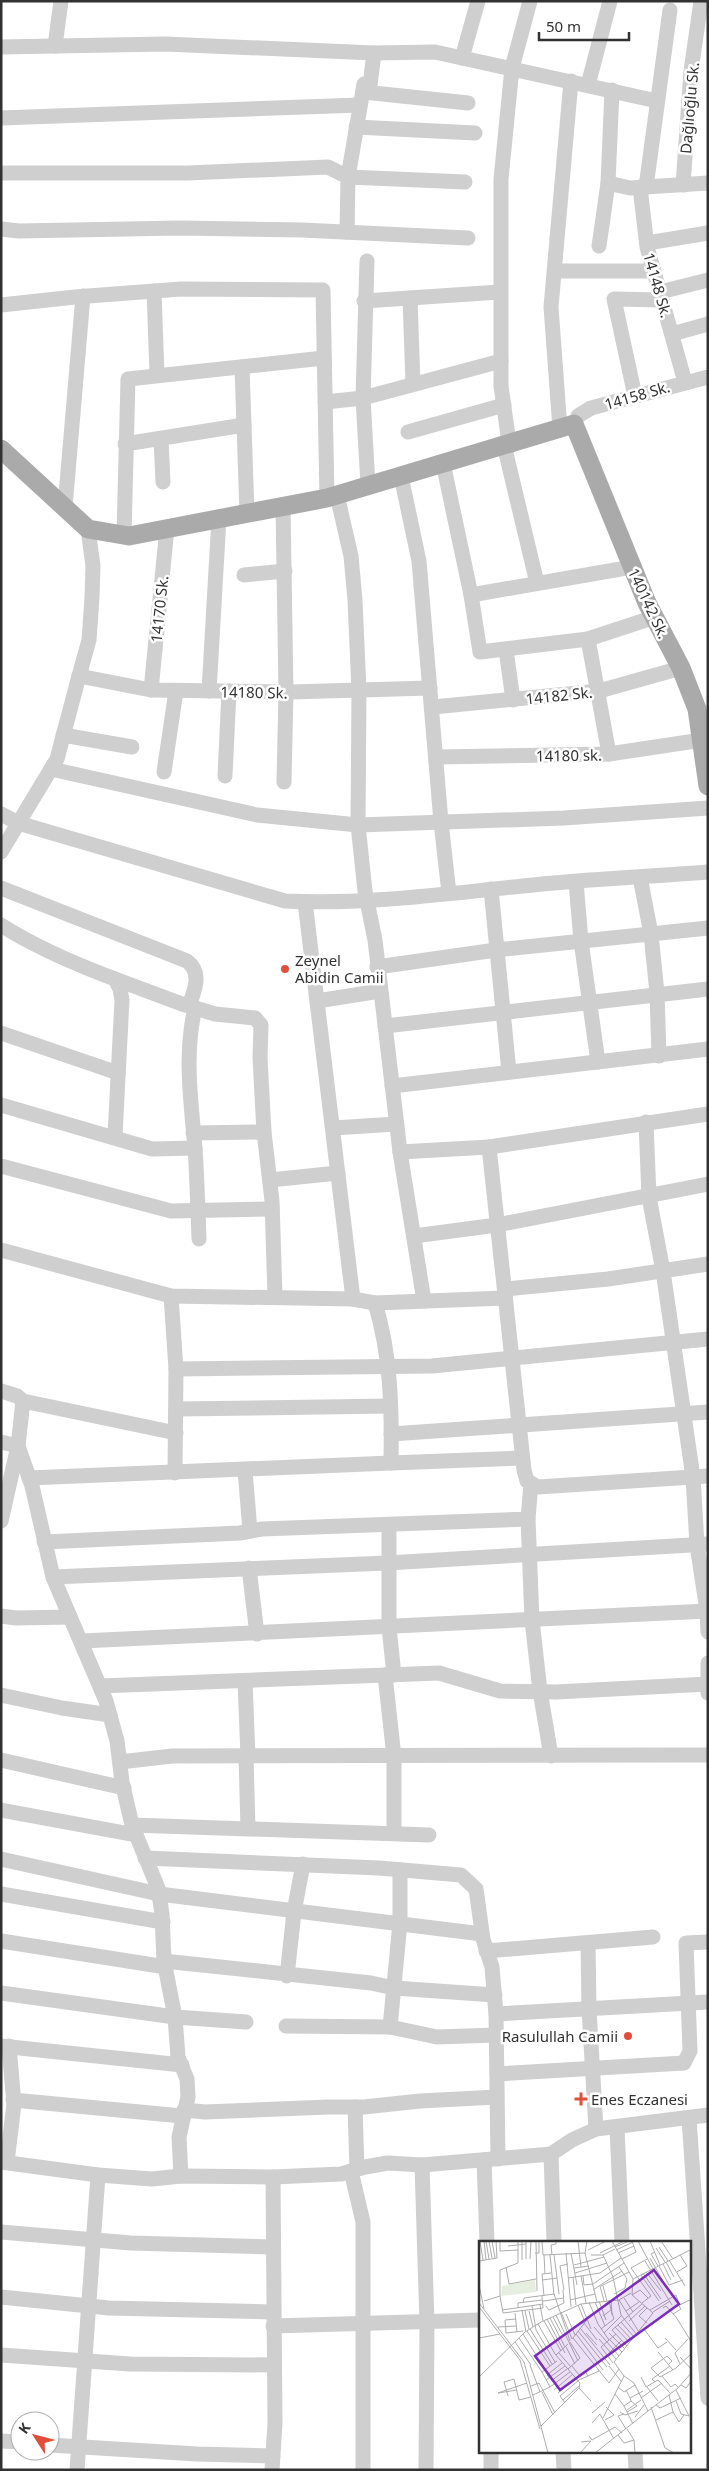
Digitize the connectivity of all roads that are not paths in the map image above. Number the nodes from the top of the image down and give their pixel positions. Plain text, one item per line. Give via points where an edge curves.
1 (61, 1) edge
2 (478, 1) edge
3 (530, 1) edge
4 (610, 1) edge
5 (701, 1) edge
6 (670, 10) dead end
7 (55, 46) junction
8 (1, 47) edge
9 (374, 53) junction
10 (462, 58) junction
11 (512, 68) junction
12 (570, 81) junction
13 (588, 85) junction
14 (612, 90) junction
15 (362, 98) junction
16 (657, 101) junction
17 (468, 103) dead end
18 (1, 118) edge
19 (356, 127) junction
20 (475, 134) dead end
21 (1, 173) edge
22 (348, 177) junction
23 (465, 182) dead end
24 (608, 183) junction
25 (708, 183) edge
26 (684, 185) junction
27 (643, 187) junction
28 (1, 229) edge
29 (347, 232) junction
30 (708, 233) edge
31 (468, 238) dead end
32 (646, 243) junction
33 (599, 246) dead end
34 (367, 261) dead end
35 (555, 271) junction
36 (654, 271) junction
37 (708, 280) edge
38 (154, 291) junction
39 (500, 292) junction
40 (83, 296) junction
41 (661, 296) junction
42 (410, 298) junction
43 (364, 302) junction
44 (1, 305) edge
45 (708, 324) edge
46 (672, 334) junction
47 (324, 358) junction
48 (501, 361) junction
49 (242, 367) junction
50 (157, 374) junction
51 (708, 376) edge
52 (685, 382) junction
53 (413, 384) junction
54 (635, 396) junction
55 (363, 398) junction
56 (325, 402) junction
57 (504, 405) junction
58 (244, 425) junction
59 (567, 426) junction
60 (408, 432) dead end
61 (161, 439) junction
62 (125, 444) junction
63 (507, 444) junction
64 (1, 449) edge
65 (443, 463) junction
66 (401, 476) junction
67 (163, 482) dead end
68 (368, 485) junction
69 (332, 496) junction
70 (283, 506) junction
71 (65, 507) junction
72 (247, 513) junction
73 (219, 518) junction
74 (167, 528) junction
75 (88, 529) junction
76 (124, 535) junction
77 (632, 566) junction
78 (285, 571) junction
79 (244, 575) dead end
80 (537, 583) junction
81 (471, 594) junction
82 (655, 617) junction
83 (588, 639) junction
84 (506, 650) junction
85 (682, 668) junction
86 (79, 676) junction
87 (430, 688) junction
88 (151, 690) junction
89 (176, 690) junction
90 (209, 691) junction
91 (229, 691) junction
92 (359, 691) junction
93 (599, 691) junction
94 (286, 692) junction
95 (513, 700) junction
96 (433, 707) junction
97 (703, 708) edge
98 (63, 735) junction
99 (702, 740) junction
100 (132, 747) dead end
101 (609, 754) junction
102 (436, 757) junction
103 (51, 769) junction
104 (164, 772) dead end
105 (225, 776) dead end
106 (284, 782) dead end
107 (708, 786) edge
108 (708, 808) edge
109 (1, 814) edge
110 (441, 822) junction
111 (18, 823) junction
112 (358, 825) junction
113 (1, 852) edge
114 (708, 872) edge
115 (640, 877) junction
116 (576, 882) junction
117 (1, 888) edge
118 (491, 889) junction
119 (449, 893) junction
120 (367, 901) junction
121 (305, 902) junction
122 (1, 925) edge
123 (708, 928) edge
124 (651, 934) junction
125 (580, 941) junction
126 (496, 950) junction
127 (378, 967) junction
128 (114, 979) junction
129 (708, 989) edge
130 (380, 991) junction
131 (657, 993) junction
132 (317, 1001) junction
133 (589, 1001) junction
134 (192, 1007) junction
135 (502, 1011) junction
136 (384, 1026) junction
137 (1, 1033) edge
138 (708, 1049) edge
139 (659, 1056) junction
140 (598, 1062) junction
141 (509, 1072) junction
142 (118, 1073) junction
143 (392, 1086) junction
144 (1, 1105) edge
145 (708, 1114) edge
146 (646, 1122) junction
147 (396, 1124) junction
148 (333, 1128) junction
149 (264, 1132) junction
150 (115, 1136) junction
151 (194, 1141) junction
152 (489, 1147) junction
153 (400, 1152) junction
154 (1, 1166) edge
155 (338, 1173) junction
156 (270, 1180) junction
157 (708, 1184) edge
158 (649, 1197) junction
159 (272, 1209) junction
160 (198, 1212) junction
161 (497, 1225) junction
162 (414, 1236) junction
163 (199, 1239) dead end
164 (1, 1250) edge
165 (708, 1264) edge
166 (663, 1271) junction
167 (505, 1294) junction
168 (171, 1296) junction
169 (275, 1298) junction
170 (353, 1299) junction
171 (424, 1301) junction
172 (375, 1303) junction
173 (708, 1339) edge
174 (672, 1342) junction
175 (512, 1359) junction
176 (388, 1365) junction
177 (176, 1369) junction
178 (1, 1391) edge
179 (22, 1400) junction
180 (390, 1406) junction
181 (176, 1410) junction
182 (708, 1412) edge
183 (684, 1414) junction
184 (519, 1424) junction
185 (176, 1432) junction
186 (392, 1434) junction
187 (1, 1442) edge
188 (18, 1446) junction
189 (522, 1458) junction
190 (391, 1463) junction
191 (245, 1470) junction
192 (175, 1473) junction
193 (701, 1477) edge
194 (29, 1478) junction
195 (531, 1483) junction
196 (528, 1519) junction
197 (1, 1521) edge
198 (389, 1525) junction
199 (250, 1531) junction
200 (44, 1542) junction
201 (702, 1544) edge
202 (530, 1555) junction
203 (388, 1563) junction
204 (248, 1568) junction
205 (52, 1577) junction
206 (708, 1611) edge
207 (1, 1616) edge
208 (70, 1617) junction
209 (532, 1620) junction
210 (389, 1627) junction
211 (708, 1632) edge
212 (257, 1634) junction
213 (82, 1641) junction
214 (708, 1663) edge
215 (390, 1675) junction
216 (245, 1681) junction
217 (100, 1686) junction
218 (708, 1687) edge
219 (540, 1692) junction
220 (1, 1695) edge
221 (110, 1715) junction
222 (708, 1755) edge
223 (551, 1756) junction
224 (247, 1757) junction
225 (394, 1757) junction
226 (1, 1760) edge
227 (120, 1762) junction
228 (124, 1788) junction
229 (1, 1810) edge
230 (248, 1828) junction
231 (134, 1830) junction
232 (394, 1833) junction
233 (429, 1835) dead end
234 (145, 1858) junction
235 (1, 1859) edge
236 (303, 1864) junction
237 (400, 1870) junction
238 (1, 1894) edge
239 (159, 1894) junction
240 (294, 1912) junction
241 (163, 1922) junction
242 (400, 1923) junction
243 (482, 1934) junction
244 (653, 1938) dead end
245 (1, 1940) edge
246 (708, 1942) edge
247 (588, 1943) junction
248 (486, 1951) junction
249 (165, 1964) junction
250 (287, 1976) junction
251 (394, 1988) junction
252 (1, 1993) edge
253 (494, 1995) junction
254 (708, 2002) edge
255 (687, 2003) junction
256 (589, 2009) junction
257 (496, 2014) junction
258 (175, 2017) junction
259 (246, 2022) dead end
260 (286, 2026) dead end
261 (390, 2027) junction
262 (496, 2036) junction
263 (5, 2046) edge
264 (182, 2065) junction
265 (592, 2069) junction
266 (497, 2074) junction
267 (497, 2097) junction
268 (14, 2100) junction
269 (354, 2107) junction
270 (183, 2113) junction
271 (708, 2115) edge
272 (689, 2118) junction
273 (617, 2127) junction
274 (596, 2129) junction
275 (551, 2154) junction
276 (491, 2159) junction
277 (4, 2162) edge
278 (422, 2165) junction
279 (354, 2170) junction
280 (98, 2175) junction
281 (181, 2176) junction
282 (272, 2177) junction
283 (1, 2232) edge
284 (92, 2238) junction
285 (487, 2241) edge
286 (554, 2241) edge
287 (622, 2241) edge
288 (272, 2247) junction
289 (1, 2297) edge
290 (88, 2304) junction
291 (272, 2319) junction
292 (479, 2320) edge
293 (427, 2323) junction
294 (363, 2324) junction
295 (700, 2338) edge
296 (1, 2355) edge
297 (84, 2362) junction
298 (273, 2365) junction
299 (708, 2398) edge
300 (60, 2446) edge
301 (78, 2448) junction
302 (491, 2454) edge
303 (563, 2454) edge
304 (635, 2454) edge
305 (273, 2463) edge
306 (77, 2470) edge
307 (363, 2470) edge
308 (426, 2470) edge
309 (491, 2470) edge
310 (564, 2470) edge
311 (636, 2470) edge

1 - 7 street
2 - 10 street
3 - 11 street
4 - 13 street
5 - 26 street, Dağlıoğlu Sk. via 691,72
6 - 16 street, 14148 Sk.
7 - 8 street
7 - 9 street via 165,44
9 - 10 street via 435,52
9 - 15 street via 370,85 364,84
10 - 11 street
11 - 12 street
11 - 39 street via 500,179
12 - 13 street
12 - 35 street
13 - 14 street
14 - 16 street
14 - 24 street
15 - 17 street
15 - 18 street
15 - 19 street
16 - 27 street, 14148 Sk.
19 - 20 street
19 - 22 street
21 - 22 street via 188,173 328,167
22 - 23 street
22 - 29 street
24 - 27 street
24 - 33 street
25 - 26 street
26 - 27 street
27 - 32 street, 14148 Sk.
28 - 29 street via 180,228
29 - 31 street
30 - 32 street
32 - 36 street, 14148 Sk.
34 - 43 street
35 - 36 street
35 - 59 street via 551,307
36 - 41 street, 14148 Sk.
37 - 41 street
38 - 40 street
38 - 47 street via 323,290
38 - 50 street
39 - 42 street
39 - 48 street
40 - 44 street
40 - 71 street
41 - 46 street, 14148 Sk.
41 - 54 street via 614,299
42 - 43 street
42 - 53 street
43 - 55 street
45 - 46 street
46 - 52 street, 14148 Sk.
47 - 49 street
47 - 56 street
48 - 53 street
48 - 57 street
49 - 50 street
49 - 58 street
50 - 62 street via 128,379
51 - 52 street, 14158 Sk.
52 - 54 street, 14158 Sk.
53 - 55 street
54 - 59 street, 14158 Sk. via 591,408
55 - 56 street
55 - 68 street
56 - 69 street
57 - 60 street
57 - 63 street
58 - 61 street
58 - 72 street
59 - 63 main road
59 - 77 main road, 140142 Sk.
61 - 62 street
61 - 67 street
62 - 76 street
63 - 65 main road
63 - 80 street
64 - 71 main road
65 - 66 main road
65 - 81 street
66 - 68 main road
66 - 87 street via 419,561
68 - 69 main road
69 - 70 main road
69 - 92 street via 351,556
70 - 72 main road
70 - 78 street
71 - 75 main road
72 - 73 main road
73 - 74 main road
73 - 90 street
74 - 76 main road
74 - 88 street, 14170 Sk.
75 - 76 main road
75 - 86 street via 93,566 92,598 89,640
77 - 80 street
77 - 82 main road, 140142 Sk.
78 - 79 street
78 - 94 street
80 - 81 street
81 - 84 street via 480,652
82 - 83 street
82 - 85 main road, 140142 Sk.
83 - 84 street
83 - 93 street
84 - 95 street
85 - 93 street, 14182 Sk.
85 - 97 main road, 140142 Sk.
86 - 88 street, 14180 Sk.
86 - 98 street
87 - 92 street, 14180 Sk.
87 - 96 street
88 - 89 street, 14180 Sk.
89 - 90 street, 14180 Sk.
89 - 104 street
90 - 91 street, 14180 Sk.
91 - 94 street, 14180 Sk.
91 - 105 street
92 - 94 street, 14180 Sk.
92 - 112 street
93 - 95 street, 14182 Sk.
93 - 101 street
94 - 106 street
95 - 96 street, 14182 Sk.
96 - 102 street
97 - 99 main road, 140142 Sk.
98 - 100 street
98 - 103 street
99 - 101 street, 14180 sk.
99 - 107 main road, 140142 Sk.
101 - 102 street, 14180 sk.
102 - 110 street
103 - 111 street
103 - 112 street via 258,815
108 - 110 street
109 - 111 street
110 - 112 street
110 - 119 street
111 - 113 street
111 - 121 street via 285,901
112 - 120 street
114 - 115 street
115 - 116 street
115 - 124 street
116 - 118 street
116 - 125 street
117 - 134 street via 187,962 196,972
118 - 119 street
118 - 126 street
119 - 120 street
120 - 121 street
120 - 127 street
121 - 132 street
122 - 128 street via 29,943
123 - 124 street
124 - 125 street
124 - 131 street
125 - 126 street
125 - 133 street
126 - 127 street
126 - 135 street
127 - 130 street
128 - 134 street
128 - 142 street via 122,1000
129 - 131 street
130 - 132 street
130 - 136 street
131 - 133 street
131 - 139 street
132 - 148 street
133 - 135 street
133 - 140 street
134 - 149 street via 215,1014 255,1018 262,1025 260,1058
134 - 151 street via 190,1100
135 - 136 street
135 - 141 street
136 - 143 street
137 - 142 street
138 - 139 street
139 - 140 street
140 - 141 street
141 - 143 street
142 - 150 street
143 - 147 street
144 - 150 street
145 - 146 street
146 - 152 street
146 - 158 street
147 - 148 street
147 - 153 street
148 - 155 street
149 - 151 street
149 - 156 street
150 - 151 street via 152,1149
151 - 160 street
152 - 153 street
152 - 161 street
153 - 162 street
154 - 160 street via 171,1211
155 - 156 street
155 - 170 street
156 - 159 street
157 - 158 street
158 - 161 street
158 - 166 street
159 - 160 street
159 - 169 street
160 - 163 street
161 - 162 street
161 - 167 street
162 - 171 street
164 - 168 street
165 - 166 street
166 - 167 street
166 - 174 street
167 - 171 street
167 - 175 street
168 - 169 street
168 - 177 street
169 - 170 street
170 - 172 street
171 - 172 street
172 - 176 street via 385,1334
173 - 174 street
174 - 175 street
174 - 183 street
175 - 176 street via 432,1366
175 - 184 street
176 - 177 street
176 - 180 street
177 - 181 street
178 - 179 street
179 - 185 street
179 - 188 street
180 - 181 street
180 - 186 street
181 - 185 street
182 - 183 street
183 - 184 street
183 - 193 street
184 - 186 street
184 - 189 street
185 - 192 street
186 - 190 street
187 - 188 street
188 - 194 street
188 - 197 street
189 - 190 street
189 - 195 street via 527,1481
190 - 191 street
191 - 192 street
191 - 199 street
192 - 194 street
193 - 195 street via 538,1487
193 - 201 street
194 - 200 street
195 - 196 street
196 - 198 street
196 - 202 street
198 - 199 street
198 - 203 street
199 - 200 street
200 - 205 street
201 - 202 street
201 - 206 street
202 - 203 street
202 - 209 street
203 - 204 street
203 - 210 street
204 - 205 street
204 - 212 street
205 - 208 street
206 - 209 street
206 - 211 street
207 - 208 street
208 - 213 street
209 - 210 street
209 - 219 street
210 - 212 street
210 - 215 street
212 - 213 street
213 - 217 street
214 - 218 street
215 - 216 street
215 - 219 street via 438,1673 500,1691
215 - 225 street
216 - 217 street
216 - 224 street
217 - 221 street
218 - 219 street
219 - 223 street
220 - 221 street
221 - 227 street
222 - 223 street
223 - 225 street
224 - 225 street
224 - 227 street via 172,1756
224 - 230 street
225 - 232 street
226 - 228 street
227 - 228 street
228 - 231 street
229 - 231 street
230 - 231 street
230 - 232 street
231 - 234 street
232 - 233 street
234 - 236 street
234 - 239 street
235 - 239 street
236 - 237 street
236 - 240 street
237 - 242 street
237 - 243 street via 461,1875 476,1888
238 - 241 street
239 - 240 street
239 - 241 street
240 - 242 street
240 - 250 street
241 - 249 street
242 - 243 street
242 - 251 street
243 - 248 street
244 - 247 street
245 - 249 street
246 - 255 street via 686,1943
247 - 248 street
247 - 256 street
248 - 253 street via 492,1967
249 - 250 street
249 - 258 street
250 - 251 street
251 - 253 street
251 - 261 street
252 - 258 street
253 - 257 street
254 - 255 street
255 - 256 street
255 - 265 street via 690,2051 684,2063
256 - 257 street
256 - 265 street
257 - 262 street
258 - 259 street
258 - 264 street via 176,2043
260 - 261 street
261 - 262 street via 437,2037
262 - 266 street
263 - 264 street
263 - 268 street
264 - 270 street via 188,2097
265 - 266 street
265 - 274 street
266 - 267 street
267 - 269 street
267 - 276 street
268 - 270 street
268 - 277 street
269 - 270 street
269 - 279 street
270 - 281 street via 179,2137
271 - 272 street
272 - 273 street
272 - 295 street
273 - 274 street
273 - 287 street
274 - 275 street
275 - 276 street
275 - 286 street
276 - 278 street
276 - 285 street
277 - 280 street
278 - 279 street via 388,2163
278 - 293 street
279 - 282 street via 341,2174
279 - 294 street via 363,2222
280 - 281 street via 152,2179
280 - 284 street
281 - 282 street
282 - 288 street
283 - 284 street
284 - 288 street via 131,2243
284 - 290 street
288 - 291 street
289 - 290 street
290 - 291 street
290 - 297 street
291 - 294 street
291 - 298 street
292 - 293 street
293 - 294 street
293 - 308 street
294 - 307 street
295 - 299 street
296 - 297 street
297 - 298 street
297 - 301 street
298 - 305 street
300 - 301 street
301 - 305 street
301 - 306 street
302 - 309 street
303 - 310 street
304 - 311 street

